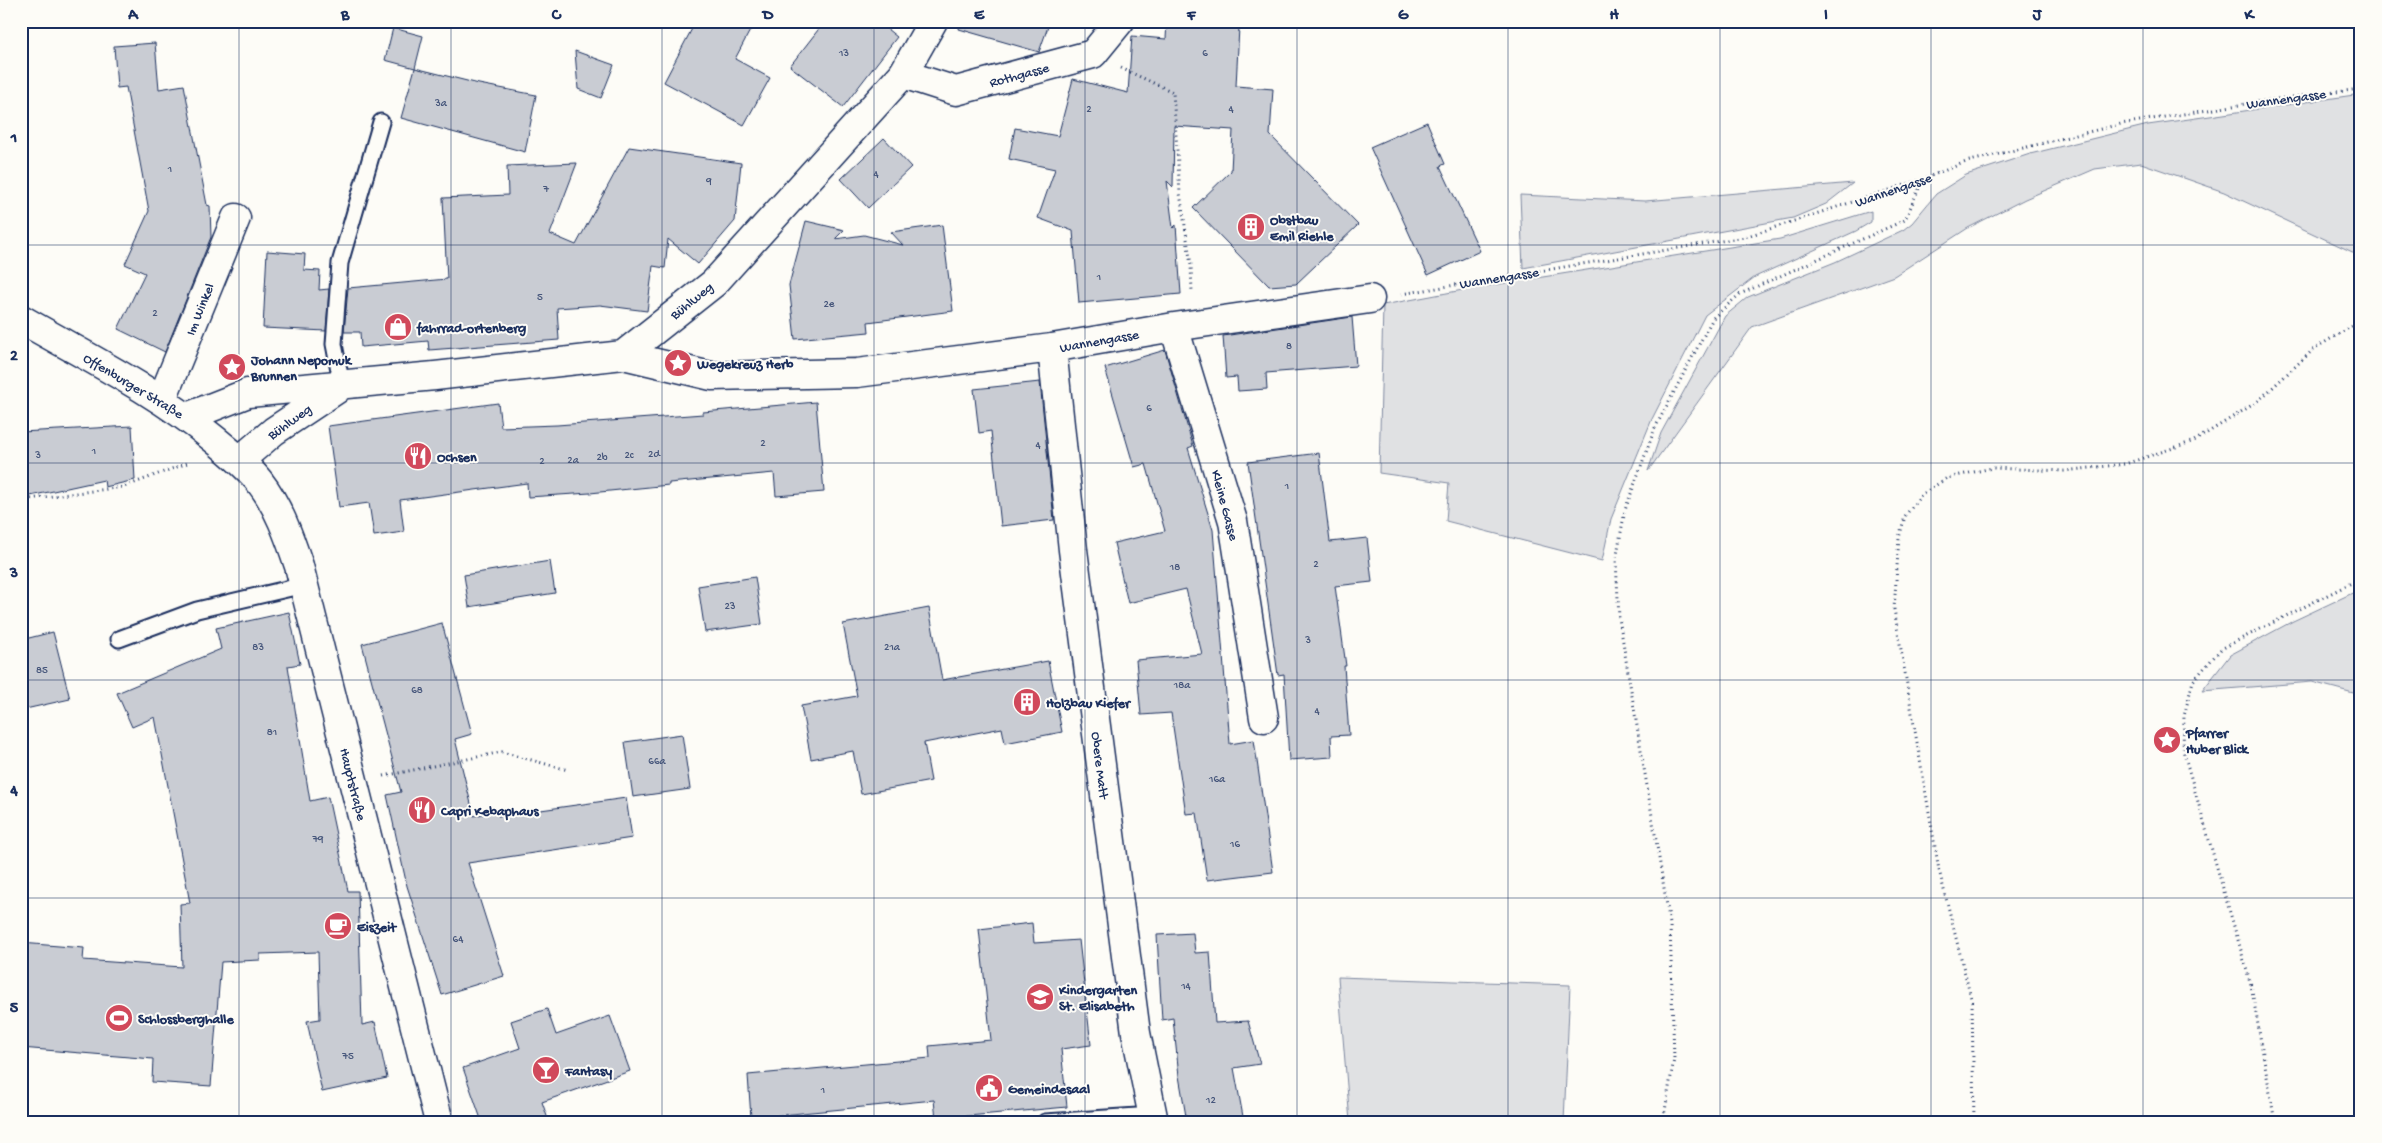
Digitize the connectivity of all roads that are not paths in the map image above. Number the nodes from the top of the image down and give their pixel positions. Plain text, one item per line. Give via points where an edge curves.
1 (932, 21) edge
2 (1120, 21) edge
3 (903, 74) junction
4 (381, 122) dead end
5 (236, 218) dead end
6 (1370, 299) road end
7 (21, 319) edge
8 (1174, 327) junction
9 (1052, 348) junction
10 (623, 355) junction
11 (342, 386) junction
12 (162, 400) junction
13 (187, 417) junction
14 (232, 454) junction
15 (304, 585) junction
16 (120, 639) dead end
17 (1264, 718) dead end
18 (1153, 1118) edge
19 (439, 1122) edge
20 (1045, 1122) edge

1 - 3 street, Bühlweg
2 - 3 street, Rothgasse via 1093,54 956,90
3 - 10 street, Bühlweg via 714,283
4 - 11 lane via 340,263 334,344
5 - 12 street, Im Winkel
6 - 8 street, Wannengasse
7 - 12 street, Offenburger Straße
8 - 9 street, Wannengasse
8 - 17 street, Kleine Gasse via 1233,521
9 - 10 street, Wannengasse via 857,373 711,376
9 - 18 street, Obere Matt via 1073,550 1134,1013
10 - 11 street, Bühlweg
11 - 13 street, Bühlweg via 248,393
11 - 14 street, Bühlweg via 274,431
12 - 13 street, Offenburger Straße
13 - 14 street, Offenburger Straße
14 - 15 street, Hauptstraße via 259,481 285,526
15 - 16 lane via 197,610
15 - 19 street, Hauptstraße
18 - 20 lane

